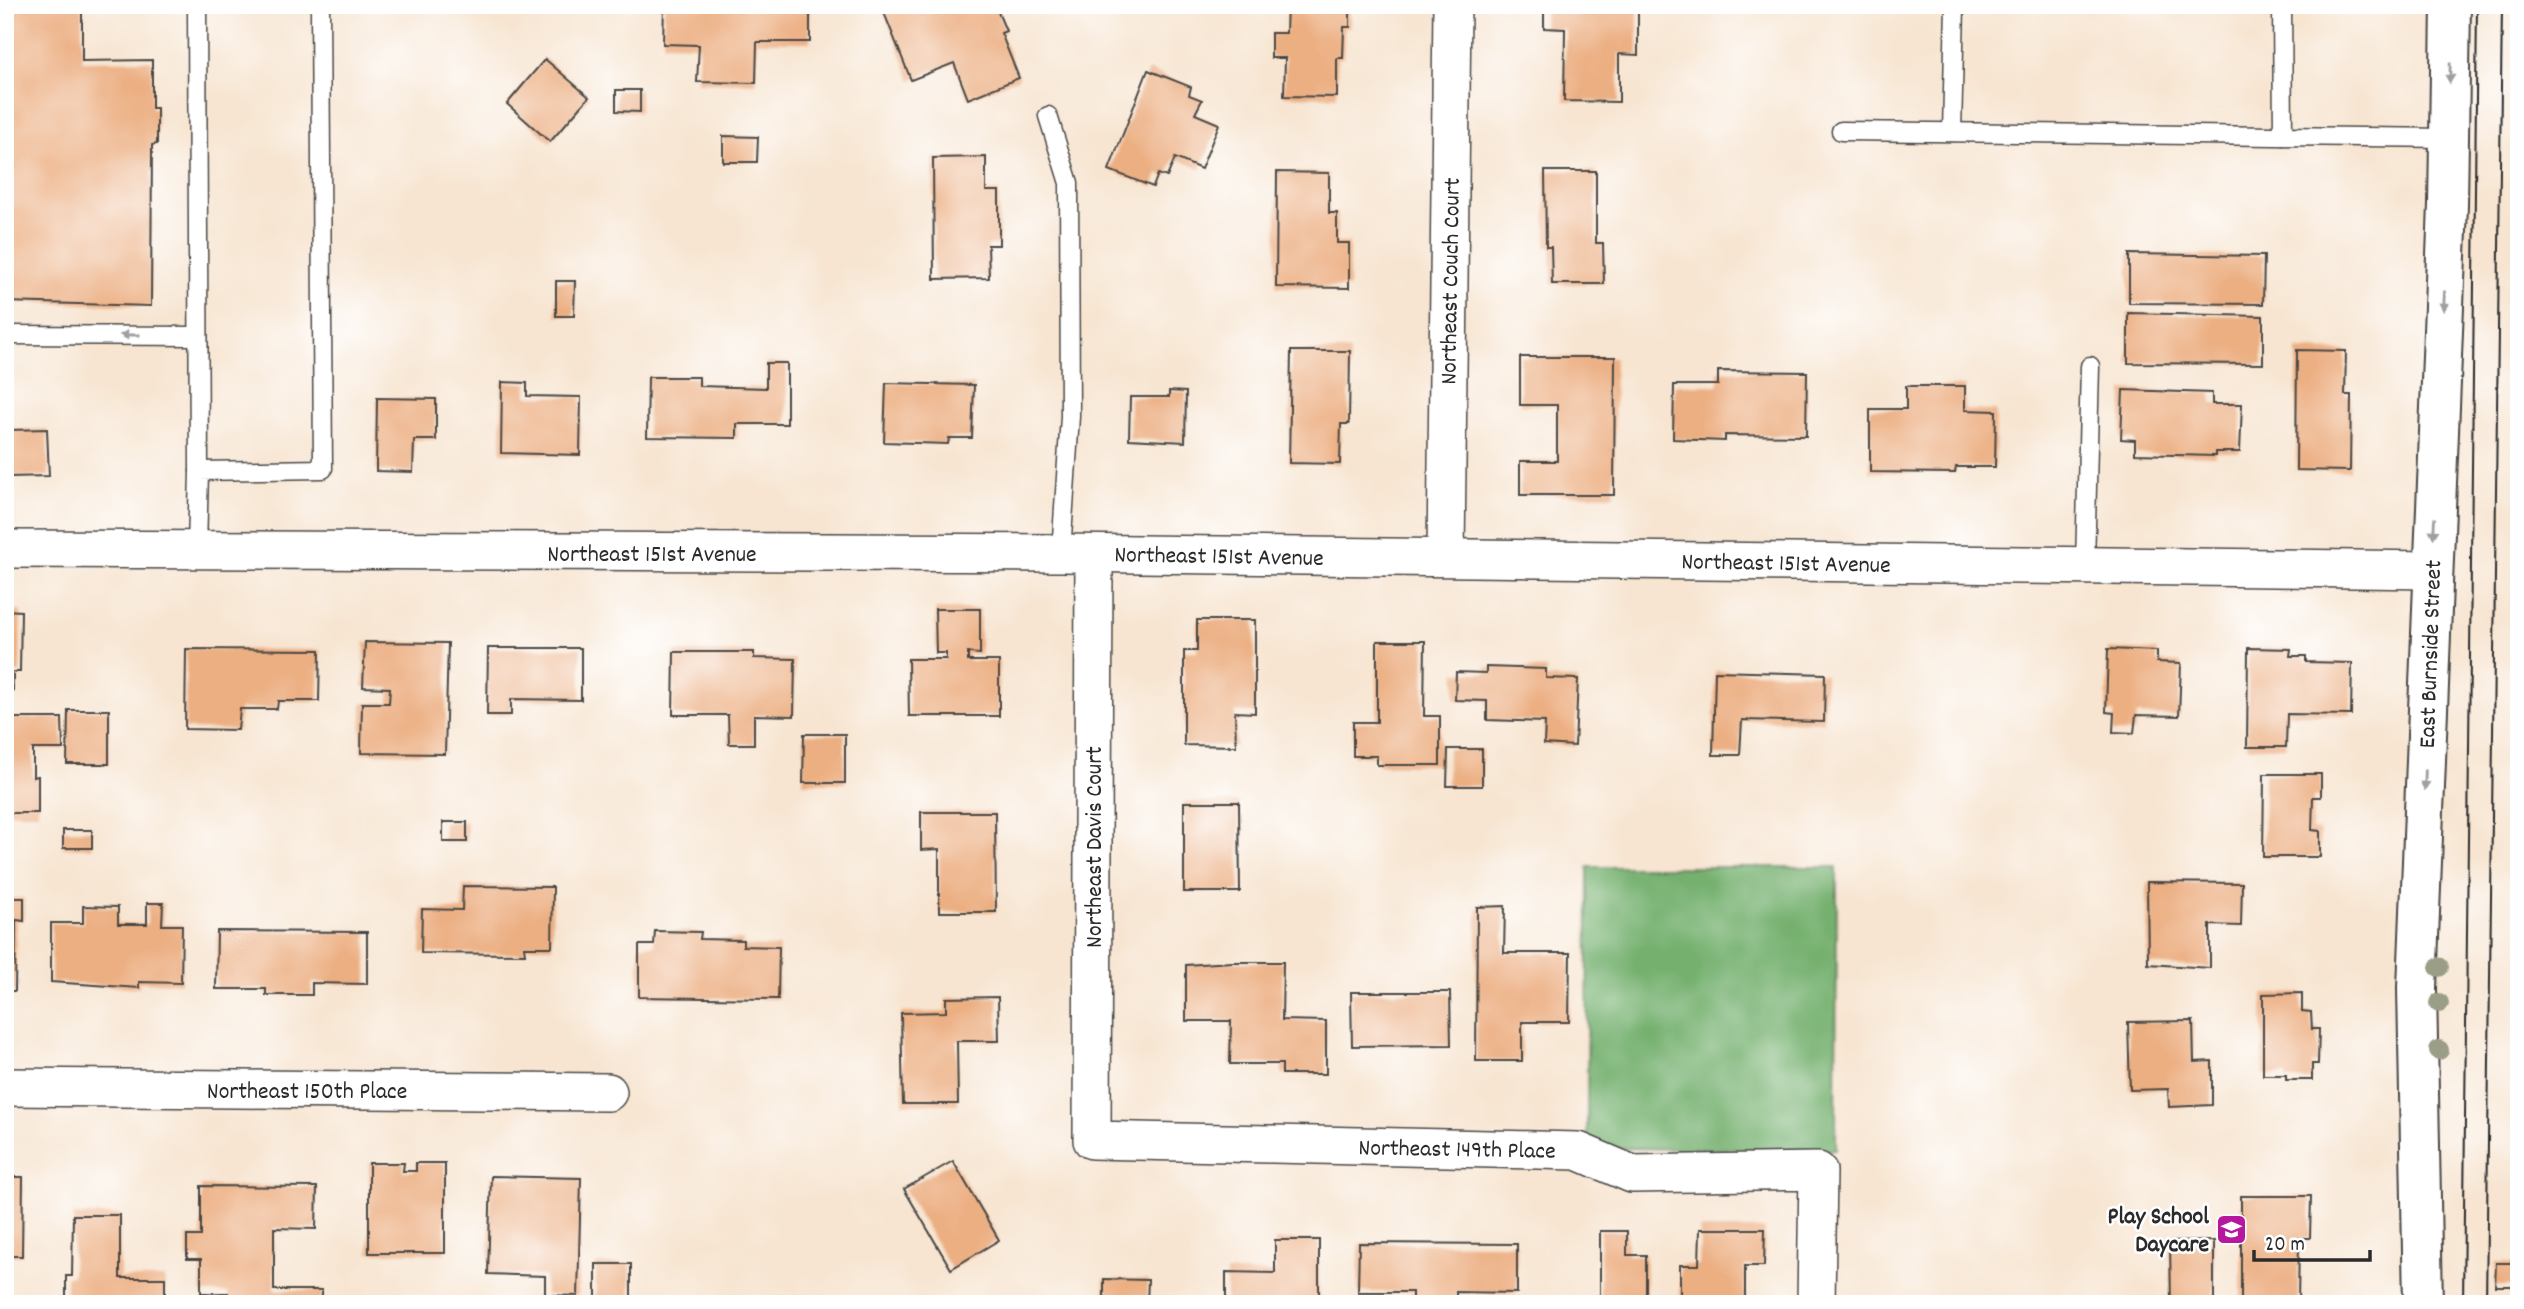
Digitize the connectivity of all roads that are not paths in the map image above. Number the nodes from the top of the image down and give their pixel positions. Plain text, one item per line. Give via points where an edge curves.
1 (197, 5) edge
2 (320, 5) edge
3 (1452, 5) edge
4 (1955, 5) edge
5 (2282, 5) edge
6 (2451, 5) edge
7 (1048, 116) dead end
8 (1842, 131) dead end
9 (1952, 132) junction
10 (2283, 136) junction
11 (2449, 138) junction
12 (5, 335) edge
13 (198, 336) junction
14 (2090, 366) dead end
15 (199, 471) junction
16 (5, 549) edge
17 (197, 550) junction
18 (1077, 553) junction
19 (1446, 557) junction
20 (2085, 566) junction
21 (2432, 570) junction
22 (5, 1087) edge
23 (608, 1092) dead end
24 (1092, 1140) joint
25 (1816, 1304) edge
26 (2423, 1304) edge

1 - 13 lane
2 - 15 lane via 323,469
3 - 19 street, Northeast Couch Court
4 - 9 lane
5 - 10 lane
6 -> 11 street, East Burnside Street
7 - 18 lane via 1069,183 1070,416
8 - 9 lane
9 - 10 lane
10 - 11 lane
11 -> 21 street, East Burnside Street
13 -> 12 lane
13 - 15 lane
14 - 20 lane
15 - 17 lane
16 - 17 street, Northeast 151st Avenue
17 - 18 street, Northeast 151st Avenue
18 - 19 street, Northeast 151st Avenue
18 - 24 street, Northeast Davis Court
19 - 20 street, Northeast 151st Avenue
20 - 21 street, Northeast 151st Avenue
21 -> 26 street, East Burnside Street via 2417,988
22 - 23 street, Northeast 150th Place
24 - 25 street, Northeast 149th Place via 1578,1151 1632,1174 1818,1171

